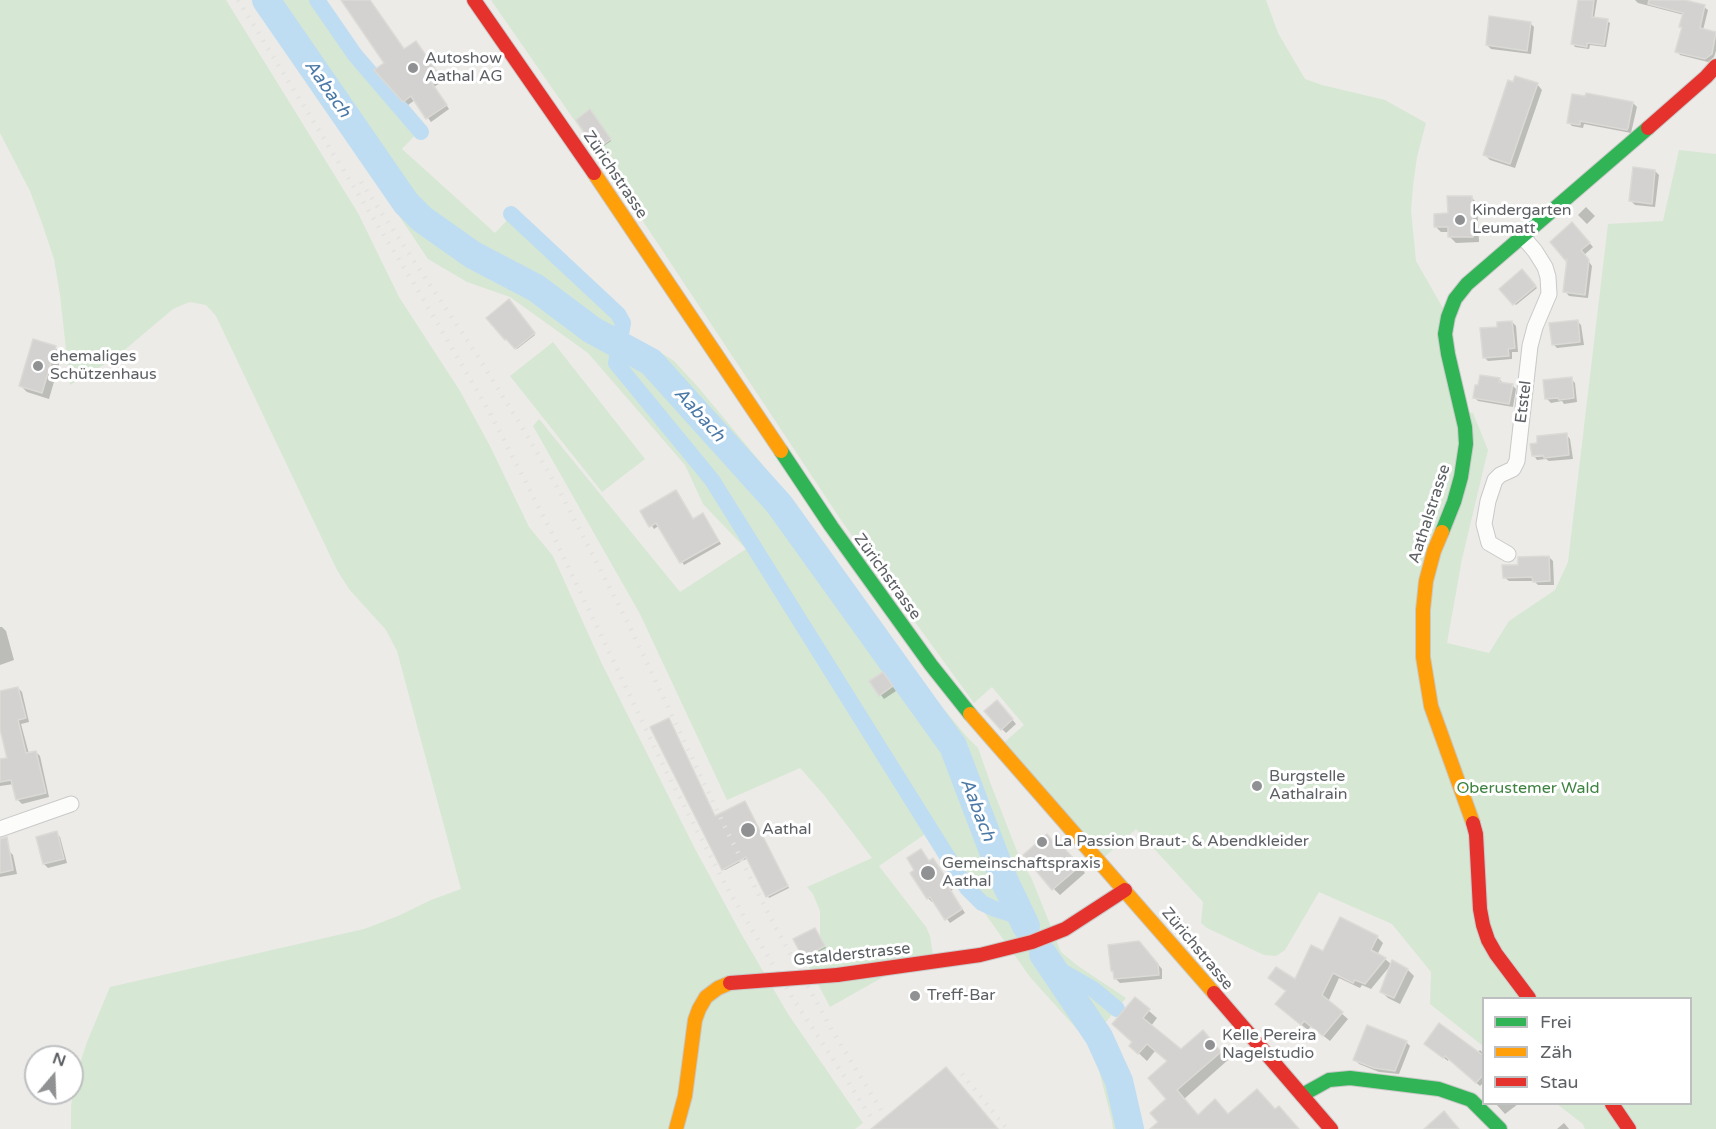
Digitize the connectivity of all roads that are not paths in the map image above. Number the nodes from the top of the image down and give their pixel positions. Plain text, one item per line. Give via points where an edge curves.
1 (474, 0) edge
2 (1716, 66) edge
3 (1523, 237) junction
4 (1508, 554) dead end
5 (71, 804) dead end
6 (0, 829) edge
7 (1125, 890) junction
8 (1528, 997) edge
9 (1302, 1095) junction
10 (1613, 1105) edge
11 (676, 1129) edge
12 (1331, 1129) edge
13 (1500, 1129) edge
14 (1629, 1129) edge

1 - 7 street, Zürichstrasse via 900,623 967,710
2 - 3 street, Aathalstrasse
3 - 4 street, Etstel via 1545,267 1549,294 1530,346 1517,461 1513,469 1495,480 1484,524 1489,543
3 - 8 street, Aathalstrasse via 1467,284 1448,317 1445,334 1465,428 1465,460 1454,502 1429,566 1423,610 1423,657 1431,706 1476,834 1483,925 1496,954
5 - 6 street
7 - 9 street, Zürichstrasse
7 - 11 street, Gstalderstrasse, bridge via 1065,929 989,953 718,987 706,997 694,1020 685,1096
9 - 12 street, Zürichstrasse
9 - 13 street via 1329,1080 1350,1078 1439,1089 1471,1100
10 - 14 street

